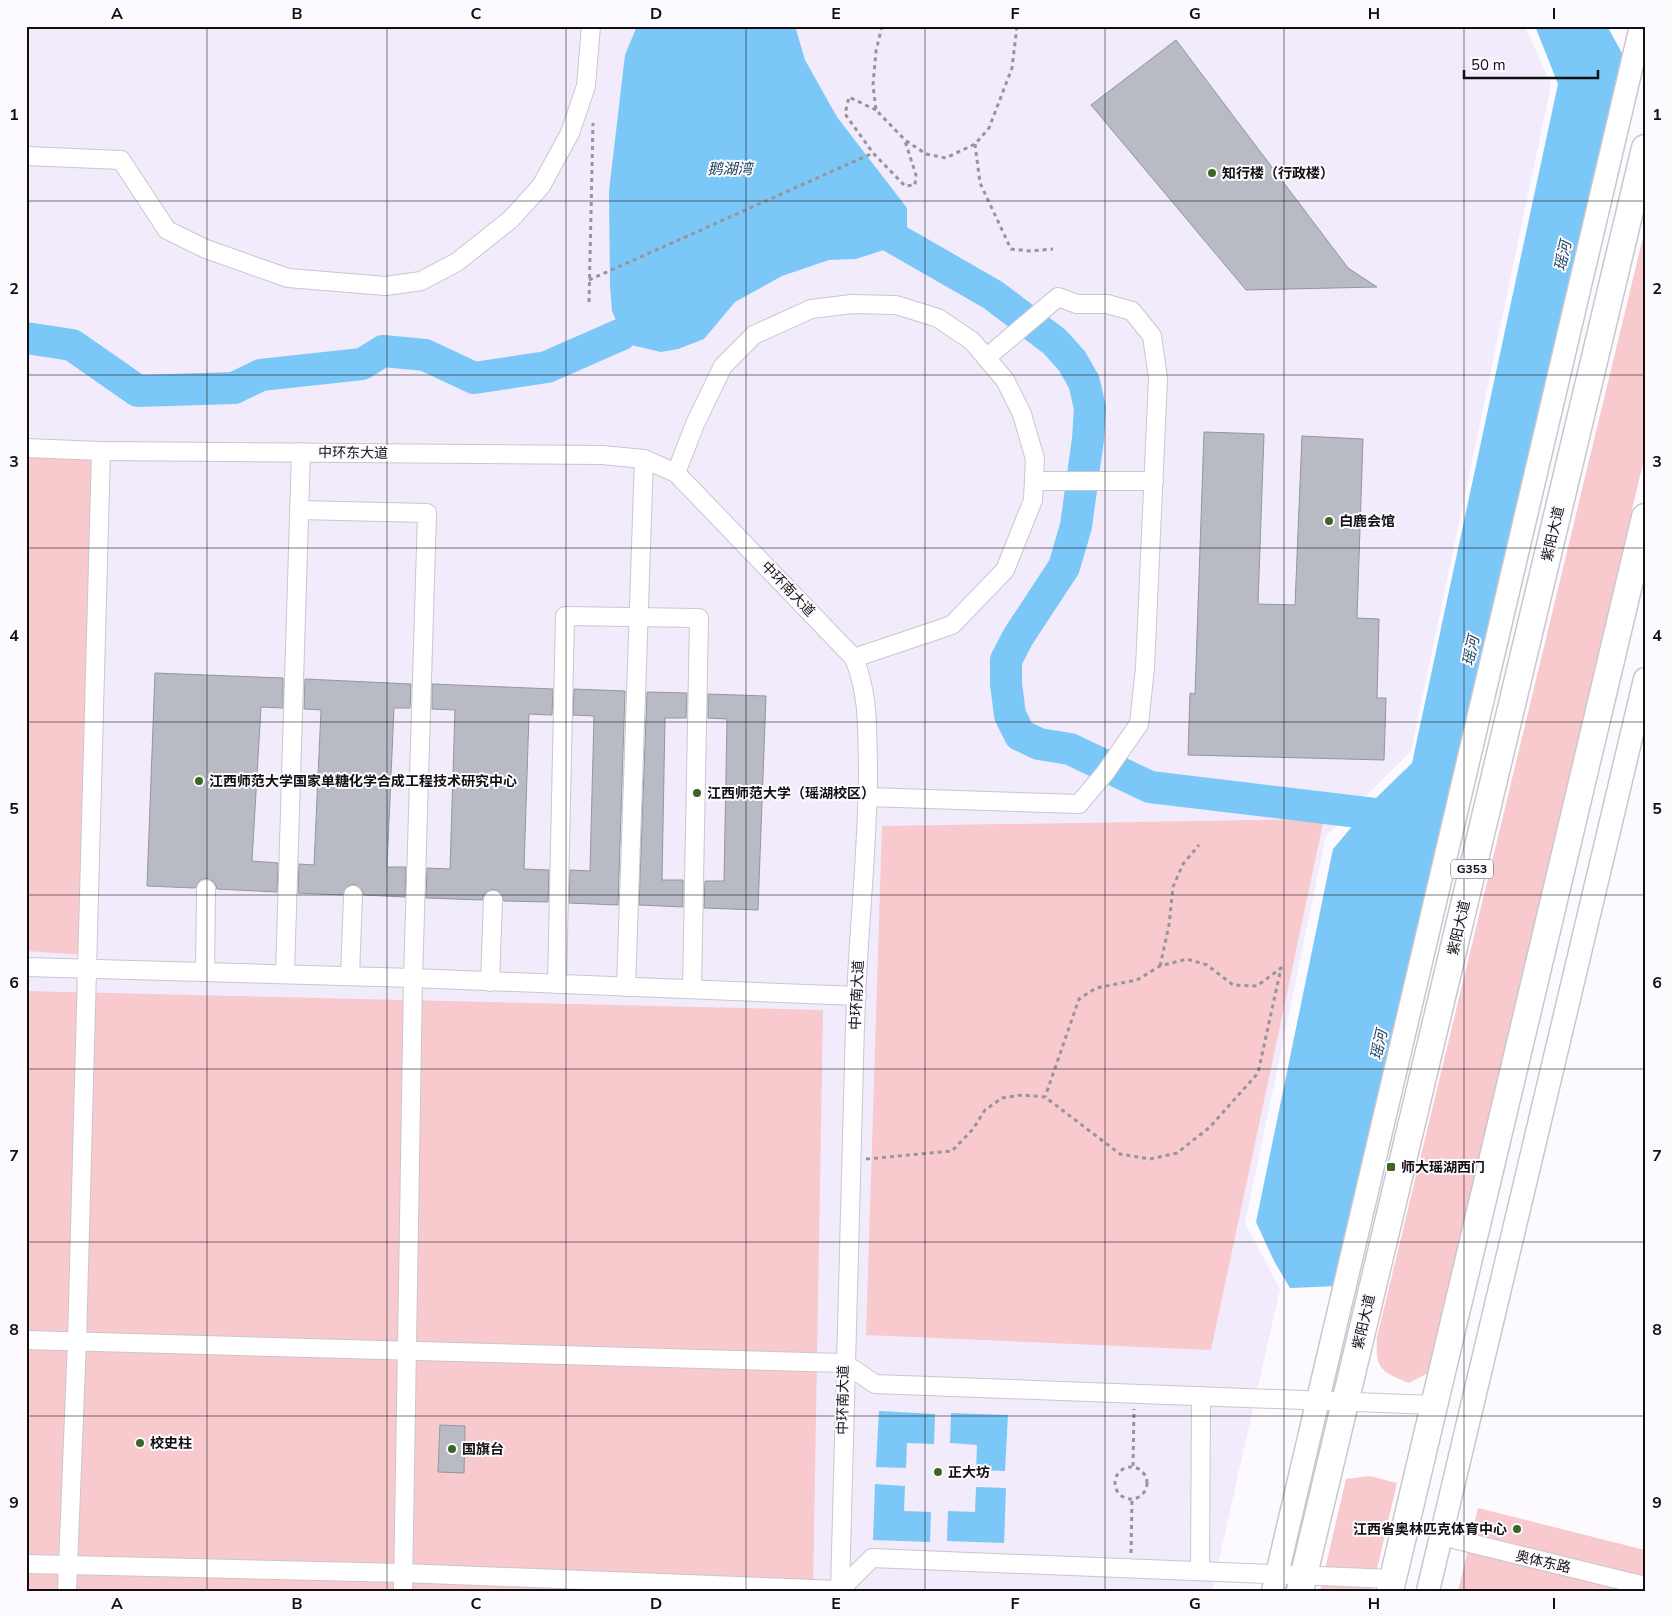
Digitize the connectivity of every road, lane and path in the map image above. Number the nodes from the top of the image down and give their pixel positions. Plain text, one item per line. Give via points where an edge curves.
1 (591, 26) edge
2 (882, 26) edge
3 (1018, 26) edge
4 (1640, 26) edge
5 (876, 110) junction
6 (592, 118) dead end
7 (905, 140) junction
8 (974, 144) junction
9 (1645, 148) edge
10 (873, 153) junction
11 (26, 156) edge
12 (1053, 249) dead end
13 (589, 280) junction
14 (589, 302) dead end
15 (986, 358) junction
16 (26, 448) edge
17 (101, 451) junction
18 (300, 452) junction
19 (644, 459) junction
20 (676, 473) junction
21 (1034, 481) junction
22 (1154, 481) junction
23 (299, 510) junction
24 (1645, 517) edge
25 (639, 617) junction
26 (854, 658) junction
27 (1645, 679) edge
28 (868, 797) junction
29 (1199, 845) dead end
30 (206, 889) dead end
31 (353, 895) dead end
32 (493, 900) dead end
33 (26, 966) edge
34 (1160, 966) junction
35 (86, 968) junction
36 (205, 972) junction
37 (285, 974) junction
38 (350, 976) junction
39 (413, 978) junction
40 (490, 982) junction
41 (557, 984) junction
42 (626, 987) junction
43 (692, 990) junction
44 (856, 996) junction
45 (1045, 1097) junction
46 (851, 1161) junction
47 (26, 1340) edge
48 (77, 1341) junction
49 (408, 1349) junction
50 (844, 1363) junction
51 (1134, 1394) junction
52 (1201, 1396) junction
53 (1318, 1400) junction
54 (1345, 1402) junction
55 (1434, 1404) junction
56 (1133, 1466) junction
57 (1132, 1499) junction
58 (1441, 1536) junction
59 (26, 1564) edge
60 (68, 1566) junction
61 (1131, 1568) junction
62 (1200, 1571) junction
63 (404, 1573) junction
64 (1275, 1582) edge
65 (1302, 1583) edge
66 (1392, 1585) edge
67 (1645, 1586) edge
68 (840, 1590) edge
69 (67, 1591) edge
70 (403, 1591) edge
71 (1428, 1591) edge

1 - 11 street via 586,86 570,134 541,186 512,219 456,262 422,281 386,286 321,282 288,278 254,268 167,230 121,160
2 - 5 path via 873,85
3 - 8 path via 1012,68 989,128
4 - 53 main road
5 - 7 path
5 - 10 path via 850,97 845,114
6 - 13 path
7 - 8 path via 926,154 946,158
7 - 10 path via 916,175 915,185 904,186
8 - 12 path via 980,183 1011,250
9 - 54 highway, 紫阳大道 / G353
10 - 13 path
13 - 14 path
15 - 20 street via 972,341 938,318 896,305 852,304 811,309 754,335 723,366
15 - 21 street via 1005,380 1022,414 1035,459
15 - 22 street via 1058,297 1077,304 1107,304 1132,312 1152,336 1158,378
16 - 17 street, 中环东大道
17 - 18 street, 中环东大道
17 - 35 street
18 - 19 street, 中环东大道 via 602,455
18 - 23 street
19 - 20 street, 中环东大道
19 - 25 street
20 - 26 street, 中环南大道
21 - 22 street
21 - 26 street via 1033,500 1005,570 952,625
22 - 28 street via 1145,668 1139,724 1079,804
23 - 37 street
23 - 39 street via 427,513
24 - 55 highway
25 - 41 street via 565,616
25 - 42 street
25 - 43 street via 699,618
26 - 28 street, 中环南大道 via 864,681
27 - 58 main road
28 - 44 street, 中环南大道
29 - 34 path via 1183,864 1172,887 1169,926
30 - 36 street
31 - 38 street
32 - 40 street
33 - 35 street
34 - 45 path via 1136,980 1096,988 1079,999
34 - 45 path via 1187,959 1207,965 1233,985 1257,986 1281,968 1258,1073 1210,1127 1177,1154 1150,1159 1120,1154
35 - 36 street
35 - 48 street
36 - 37 street
37 - 38 street
38 - 39 street
39 - 40 street
39 - 49 street
40 - 41 street
41 - 42 street
42 - 43 street
43 - 44 street
44 - 46 street, 中环南大道
45 - 46 path via 1022,1095 1002,1098 985,1110 952,1151
46 - 50 street, 中环南大道
47 - 48 street
48 - 49 street
48 - 60 street
49 - 50 street
49 - 63 street
50 - 51 street via 875,1384
50 - 68 street, 中环南大道
51 - 52 street
51 - 56 path
52 - 53 street
52 - 62 street
53 - 54 street
53 - 64 main road
54 - 55 street
54 - 65 highway, 紫阳大道 / G353
55 - 66 highway
56 - 57 path via 1144,1473 1147,1484 1143,1493
56 - 57 path via 1120,1470 1114,1480 1119,1495
57 - 61 path
58 - 67 street, 奥体东路
58 - 71 main road
59 - 60 street
60 - 63 street
60 - 69 street
61 - 62 street
61 - 68 street via 872,1558
62 - 64 street
63 - 68 street
63 - 70 street
64 - 65 street
65 - 66 street

